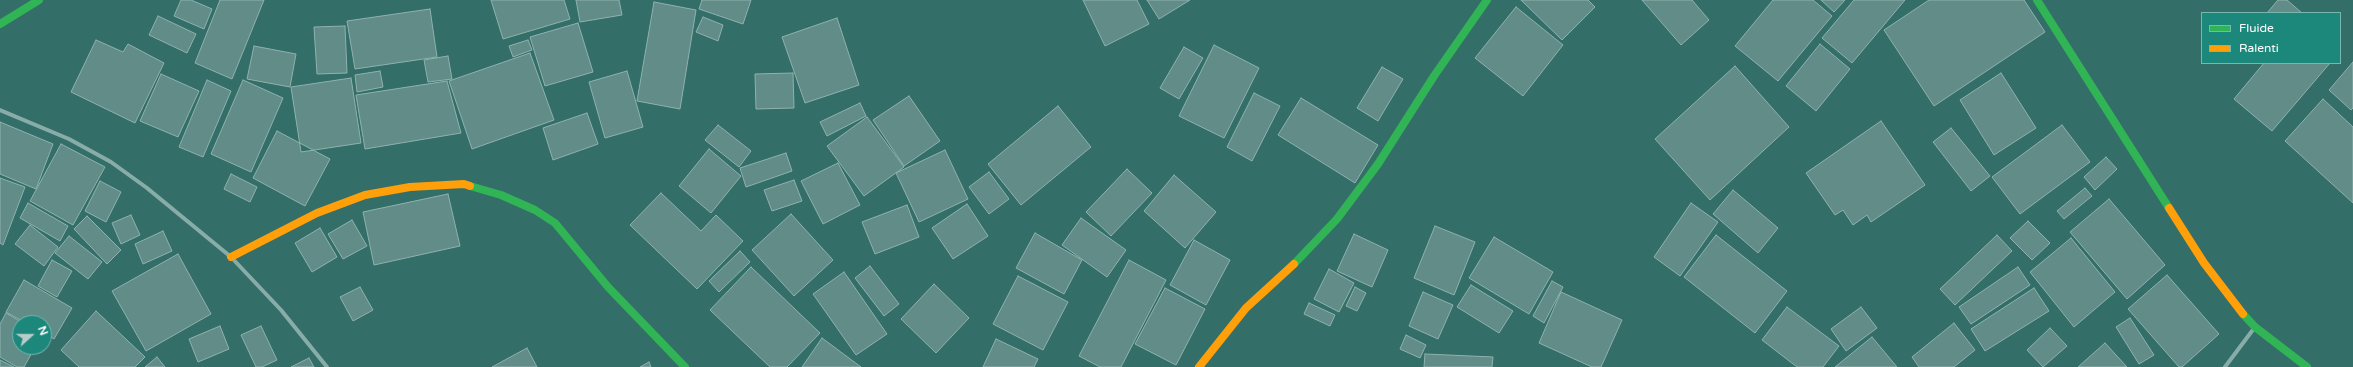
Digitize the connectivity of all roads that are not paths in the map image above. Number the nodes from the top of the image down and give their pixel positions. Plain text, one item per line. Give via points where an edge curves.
1 (39, 0) edge
2 (1486, 0) edge
3 (2037, 0) edge
4 (0, 24) edge
5 (0, 110) edge
6 (231, 257) junction
7 (2255, 327) junction
8 (327, 367) edge
9 (685, 367) edge
10 (1198, 367) edge
11 (2225, 367) edge
12 (2307, 367) edge

1 - 4 main road
2 - 10 main road via 1378,164 1338,219 1308,251 1246,308
3 - 7 main road via 2204,263
5 - 6 street via 69,139 111,162
6 - 8 street via 280,310
6 - 9 main road via 317,213 365,196 410,187 464,184 500,195 535,210 555,223 608,287
7 - 11 street
7 - 12 main road

